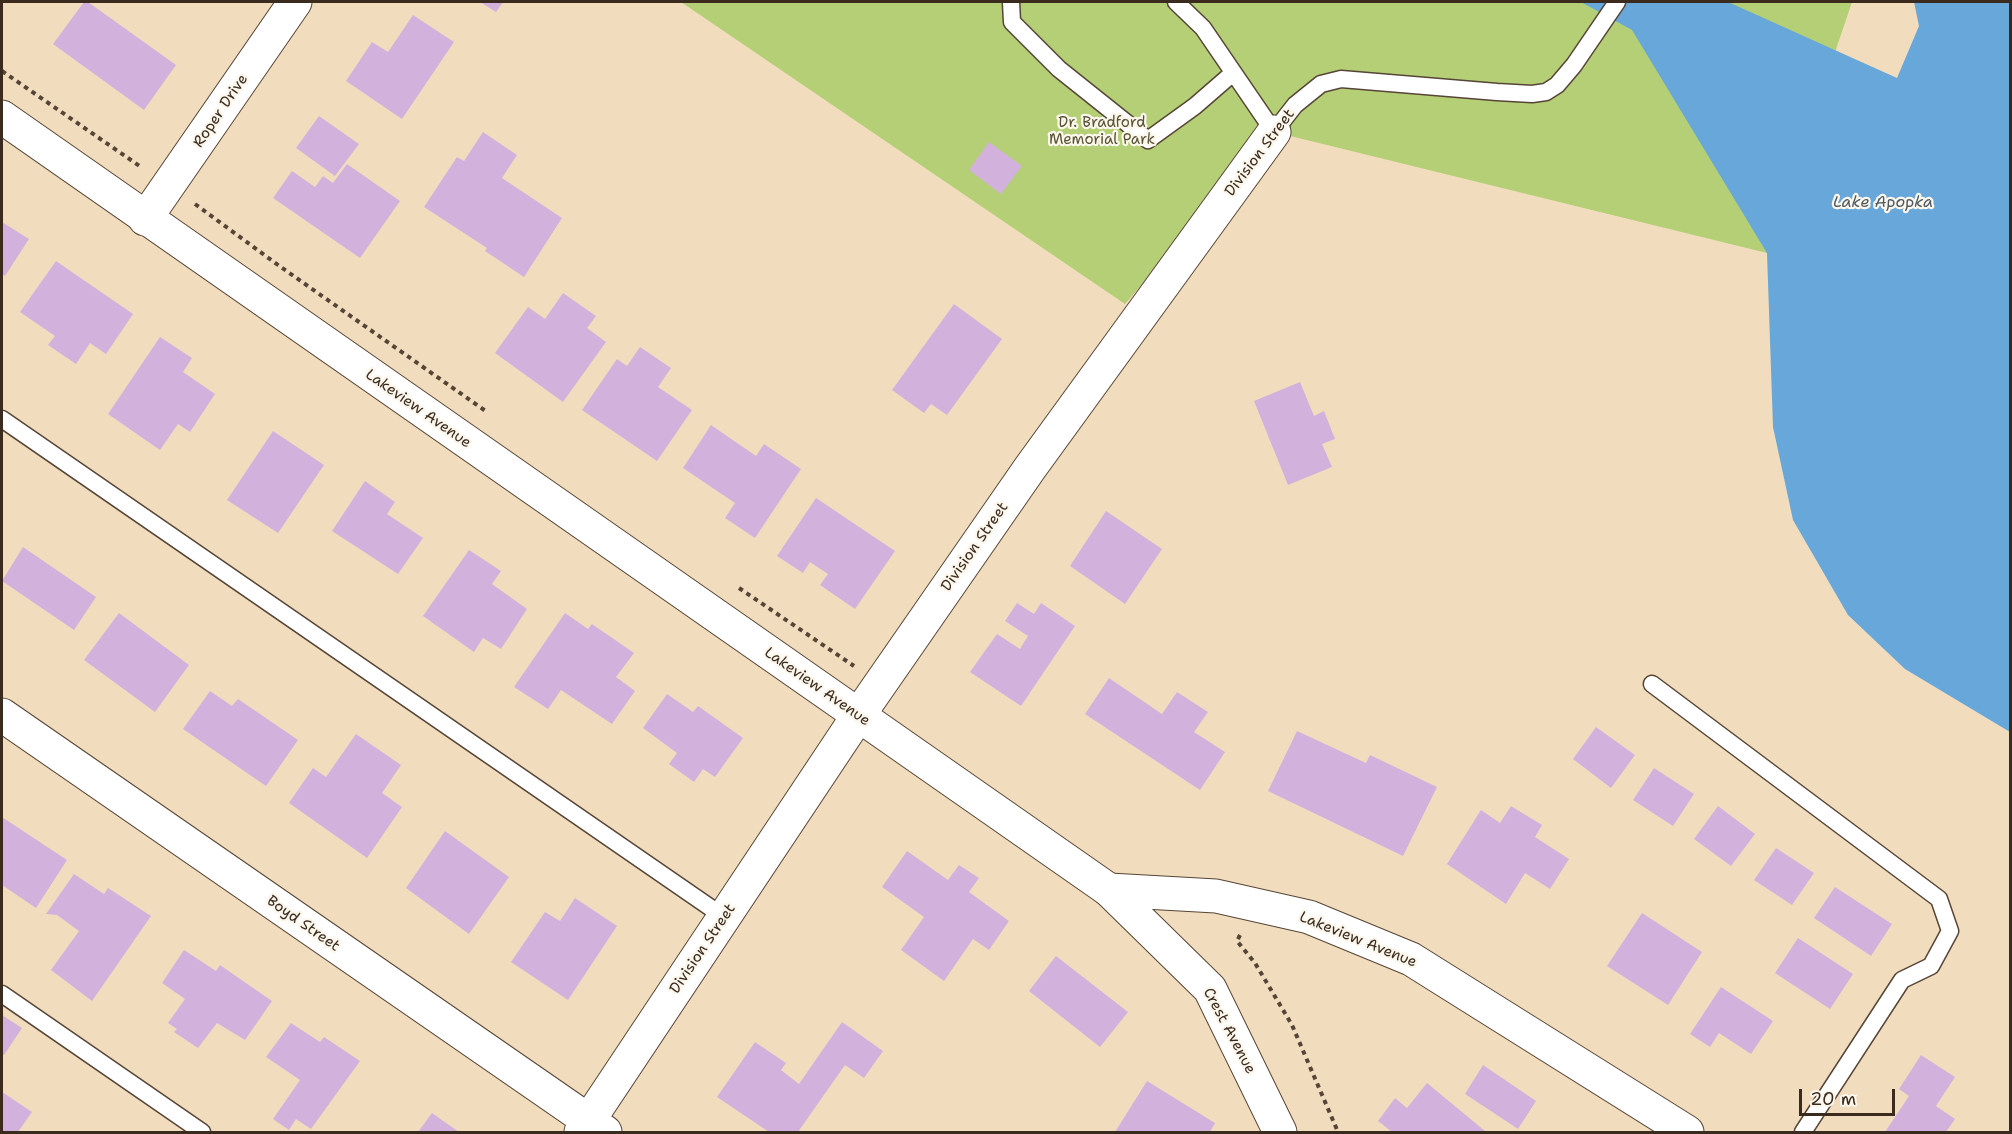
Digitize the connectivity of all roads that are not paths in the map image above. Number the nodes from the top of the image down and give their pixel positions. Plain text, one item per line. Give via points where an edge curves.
1 (295, 2) edge
2 (1011, 2) edge
3 (1176, 2) edge
4 (1617, 2) edge
5 (1233, 73) junction
6 (2, 117) edge
7 (1274, 132) junction
8 (145, 219) junction
9 (2, 419) edge
10 (1652, 684) dead end
11 (2, 715) edge
12 (858, 716) junction
13 (1109, 890) junction
14 (724, 917) junction
15 (2, 994) edge
16 (591, 1129) edge
17 (202, 1132) edge
18 (1280, 1132) edge
19 (1687, 1132) edge
20 (1803, 1132) edge

1 - 8 street, Roper Drive
2 - 5 lane via 1012,22 1059,69 1148,140
3 - 5 lane via 1203,28
4 - 7 lane, Division Street via 1574,65 1546,92 1341,79 1321,84 1295,105
5 - 7 lane
6 - 8 street, Lakeview Avenue
7 - 12 street, Division Street via 1030,468
8 - 12 street, Lakeview Avenue
9 - 14 lane
10 - 20 lane via 1939,899 1950,931 1931,966 1902,980
11 - 16 street, Boyd Street
12 - 13 street, Lakeview Avenue
12 - 14 street, Division Street
13 - 18 street, Crest Avenue via 1210,989
13 - 19 street, Lakeview Avenue via 1216,896 1309,917 1411,959
14 - 16 street, Division Street
15 - 17 lane

